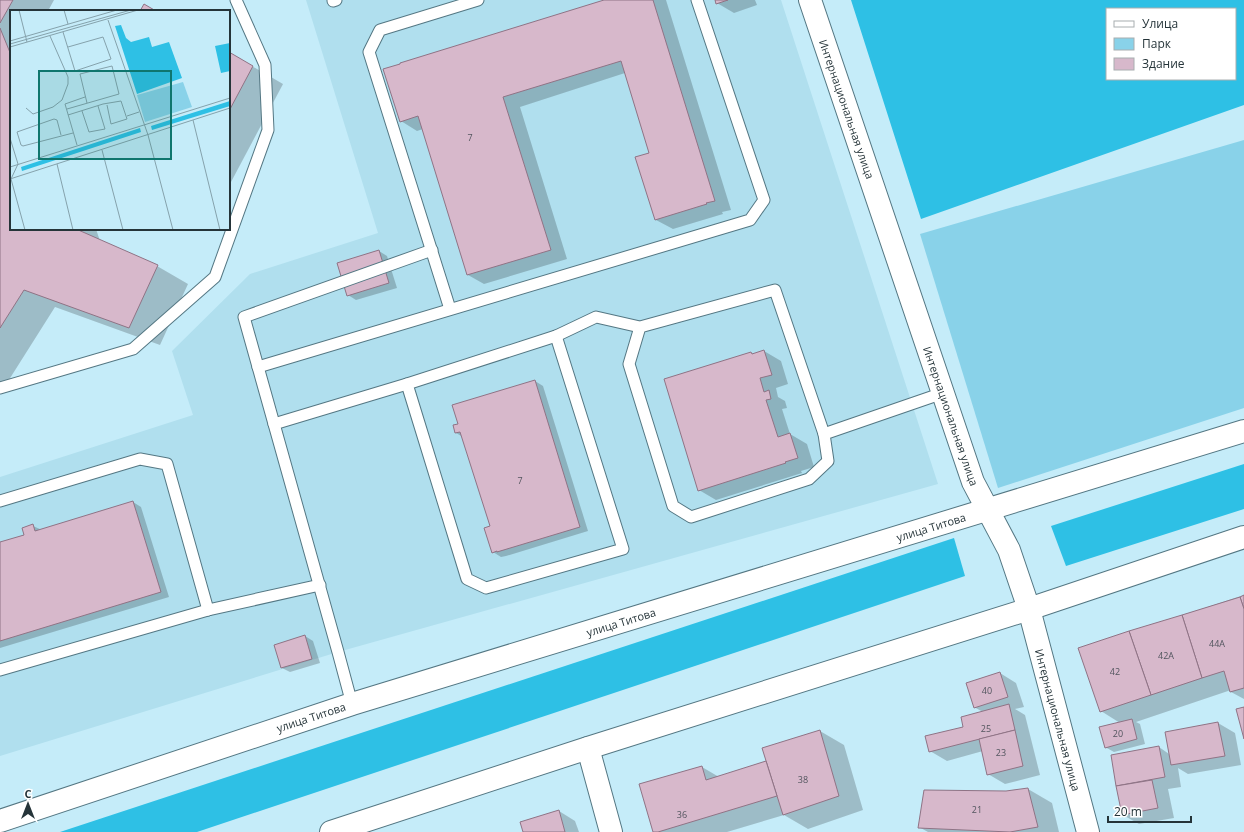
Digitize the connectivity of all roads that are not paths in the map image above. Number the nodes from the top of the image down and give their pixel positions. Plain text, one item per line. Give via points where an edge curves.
1 (236, 0) edge
2 (333, 0) edge
3 (336, 0) edge
4 (478, 0) edge
5 (697, 0) edge
6 (810, 0) edge
7 (432, 250) junction
8 (450, 309) junction
9 (640, 326) junction
10 (556, 336) junction
11 (258, 367) junction
12 (407, 384) junction
13 (0, 388) edge
14 (943, 393) junction
15 (274, 424) junction
16 (1244, 431) edge
17 (824, 434) junction
18 (0, 501) edge
19 (987, 510) junction
20 (1244, 537) edge
21 (320, 586) junction
22 (1028, 609) junction
23 (208, 610) junction
24 (0, 670) edge
25 (352, 704) junction
26 (588, 748) junction
27 (0, 821) edge
28 (331, 832) edge
29 (611, 832) edge
30 (1088, 832) edge

1 - 13 lane via 265,65 268,130 215,277 133,349
2 - 3 lane
4 - 7 lane via 380,30 369,52
5 - 8 lane via 764,200 750,220
6 - 14 street, Интернациональная улица
7 - 8 lane
7 - 11 lane via 244,317
8 - 11 lane
9 - 10 lane via 596,317
9 - 17 lane via 775,290
9 - 17 lane via 629,364 673,506 691,517 809,479 828,461
10 - 12 lane
10 - 12 lane via 623,549 486,588 467,580
11 - 15 lane
12 - 15 lane
14 - 17 lane
14 - 19 street, Интернациональная улица via 973,482
15 - 21 lane
16 - 19 street, улица Титова
18 - 23 lane via 140,459 167,464
19 - 22 street, Интернациональная улица via 1009,550
19 - 25 street, улица Титова
20 - 22 street
21 - 23 lane
21 - 25 lane
22 - 26 street
22 - 30 street, Интернациональная улица
23 - 24 lane
25 - 27 street, улица Титова
26 - 28 street
26 - 29 street

